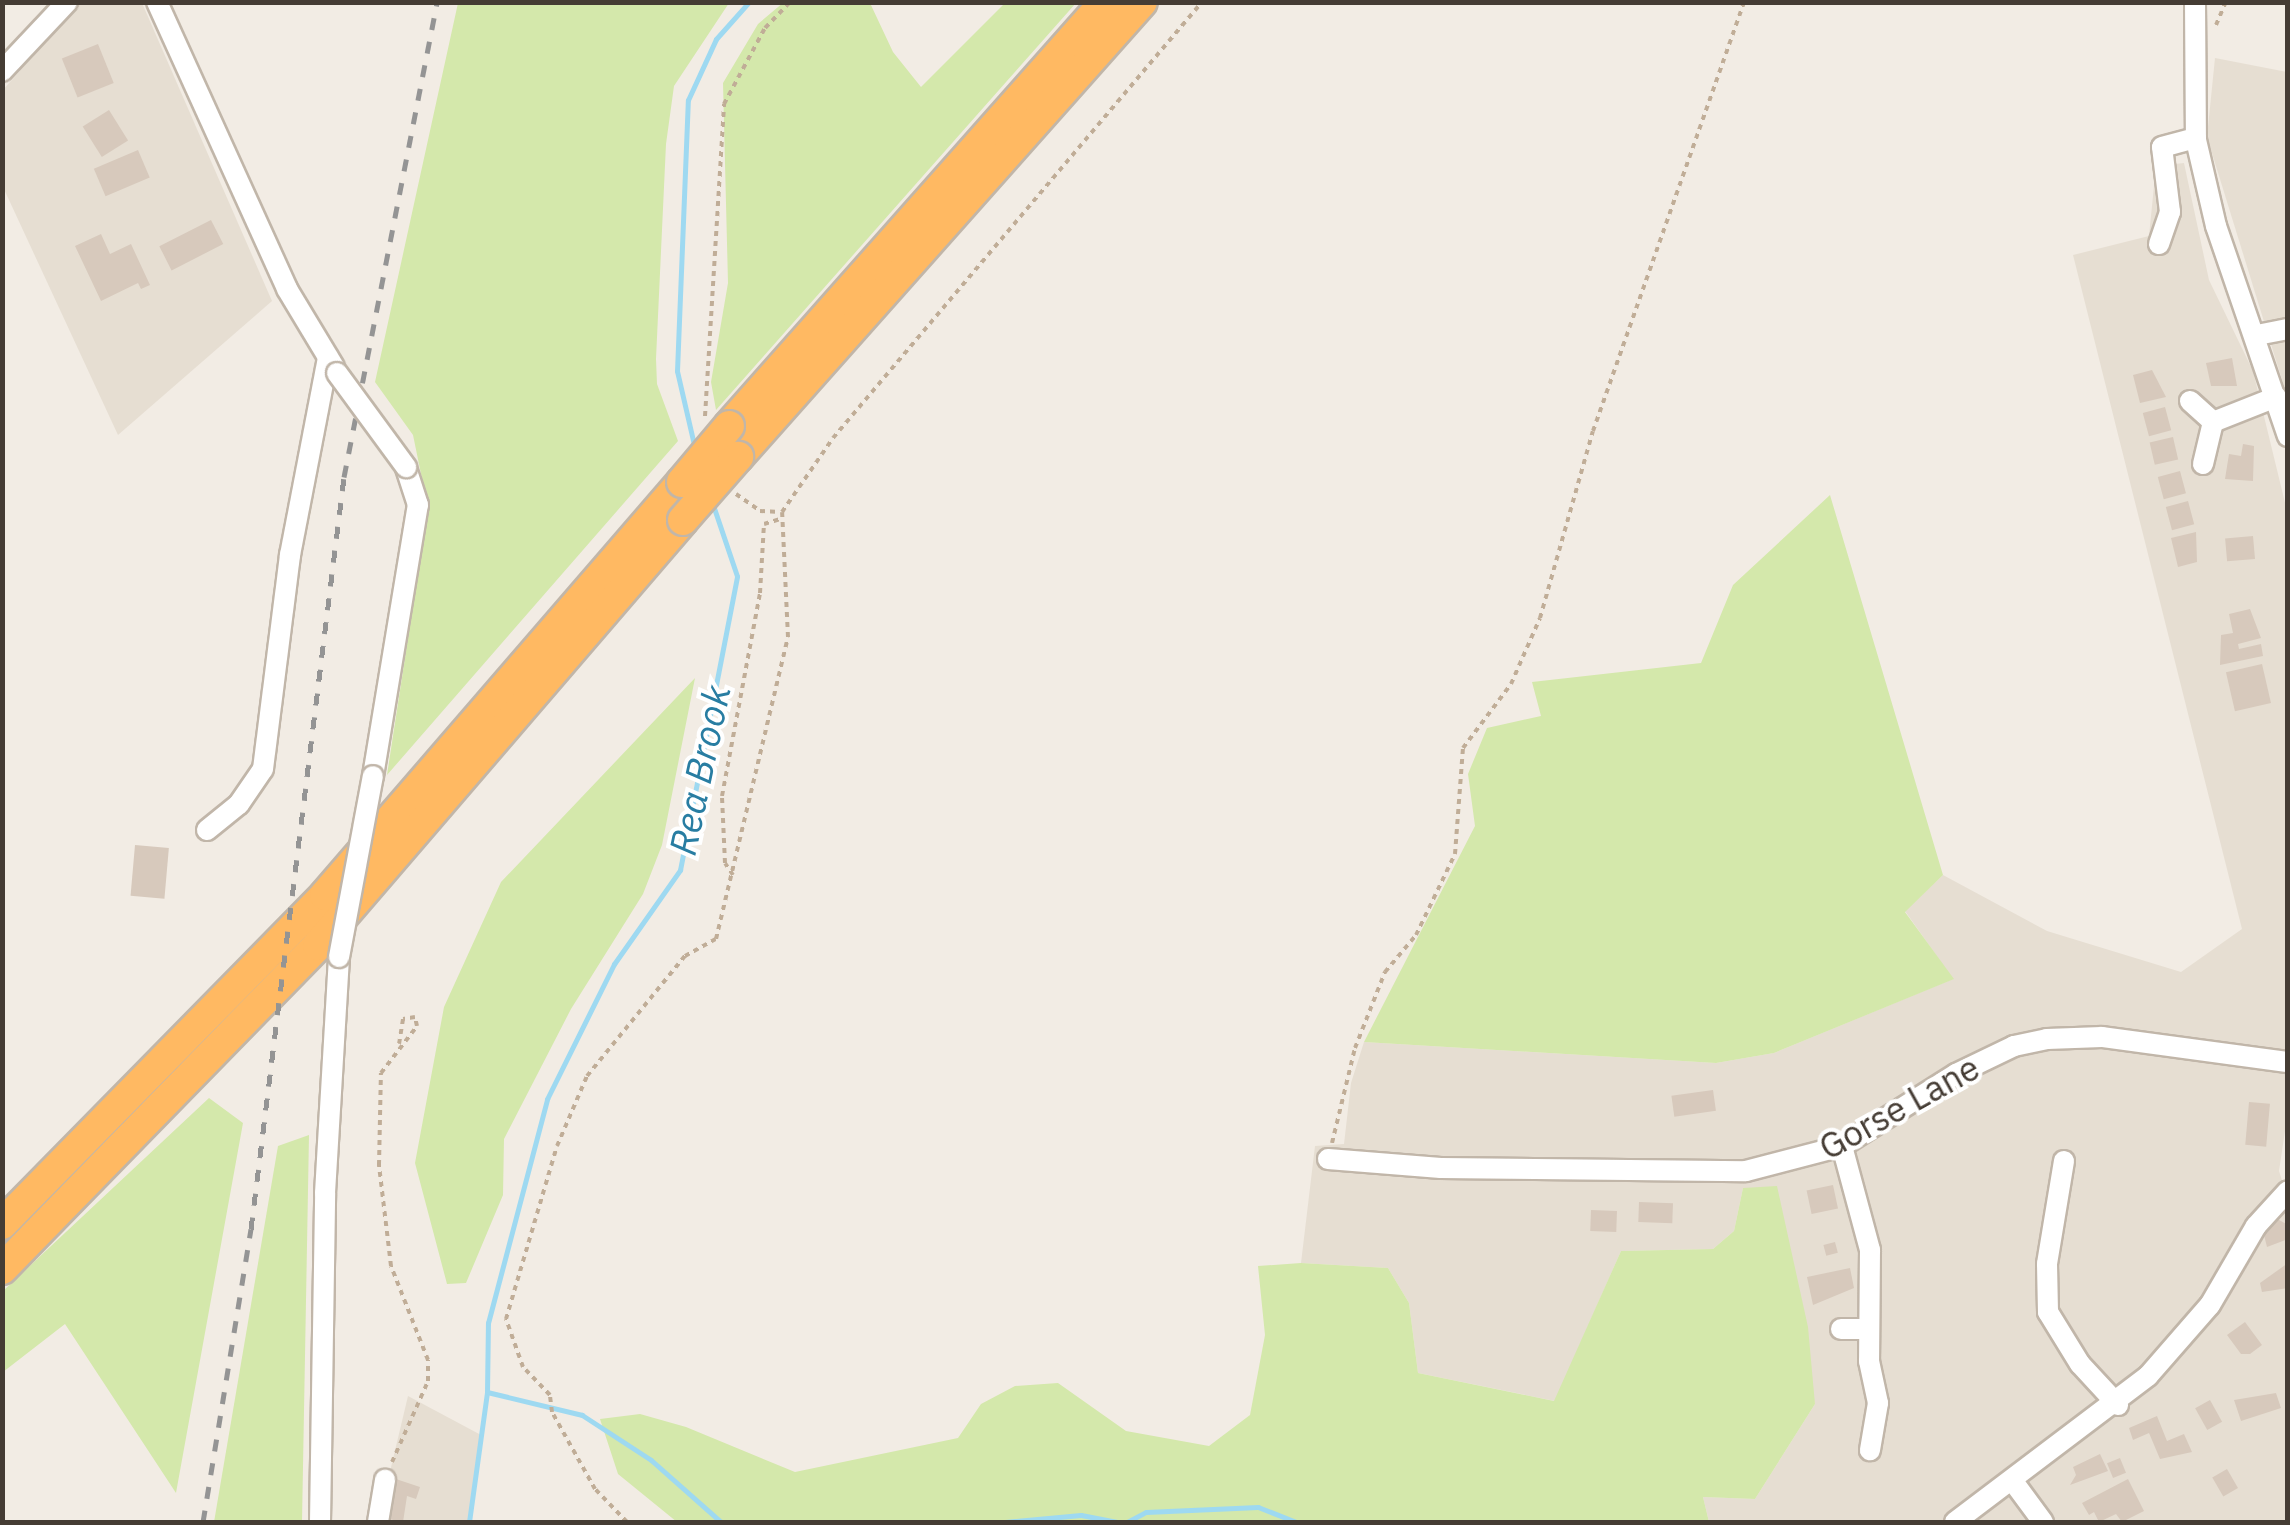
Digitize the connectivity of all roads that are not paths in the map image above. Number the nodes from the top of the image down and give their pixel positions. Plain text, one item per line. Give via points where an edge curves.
1 (67, 2) edge
2 (157, 2) edge
3 (1104, 2) edge
4 (1142, 2) edge
5 (2195, 2) edge
6 (2, 71) edge
7 (2196, 138) junction
8 (2159, 244) dead end
9 (2288, 329) edge
10 (2257, 335) junction
11 (333, 366) junction
12 (2276, 397) junction
13 (2190, 401) dead end
14 (2212, 422) junction
15 (2288, 436) edge
16 (2203, 464) dead end
17 (206, 830) dead end
18 (2288, 1062) edge
19 (1842, 1146) junction
20 (1328, 1159) road end
21 (2064, 1160) dead end
22 (2288, 1190) edge
23 (2, 1224) edge
24 (2, 1269) edge
25 (1868, 1328) junction
26 (1842, 1329) dead end
27 (2118, 1404) junction
28 (1870, 1450) dead end
29 (386, 1480) road end
30 (2012, 1480) junction
31 (320, 1522) edge
32 (378, 1522) edge
33 (1955, 1522) edge
34 (2043, 1522) edge

1 - 6 street
2 - 11 street via 287,288
3 - 23 highway, bridge via 325,895
4 - 24 highway, bridge via 318,945
5 - 7 street
7 - 8 street via 2162,147 2170,212
7 - 10 street via 2216,226
9 - 10 street
10 - 12 street
11 - 17 street via 290,556 263,769 239,804
11 - 31 street, bridge via 406,468 418,505 339,957 325,1194
12 - 14 street
12 - 15 street
13 - 14 street
14 - 16 street
18 - 19 street, Gorse Lane via 2102,1036 2046,1039 2014,1046 1956,1074
19 - 20 street, Gorse Lane via 1717,1173
19 - 25 street via 1866,1217
21 - 27 street via 2047,1264 2048,1312 2080,1364
22 - 27 street via 2256,1226 2210,1305
25 - 26 street
25 - 28 street via 1878,1403
27 - 30 street
29 - 32 street
30 - 33 street
30 - 34 street

